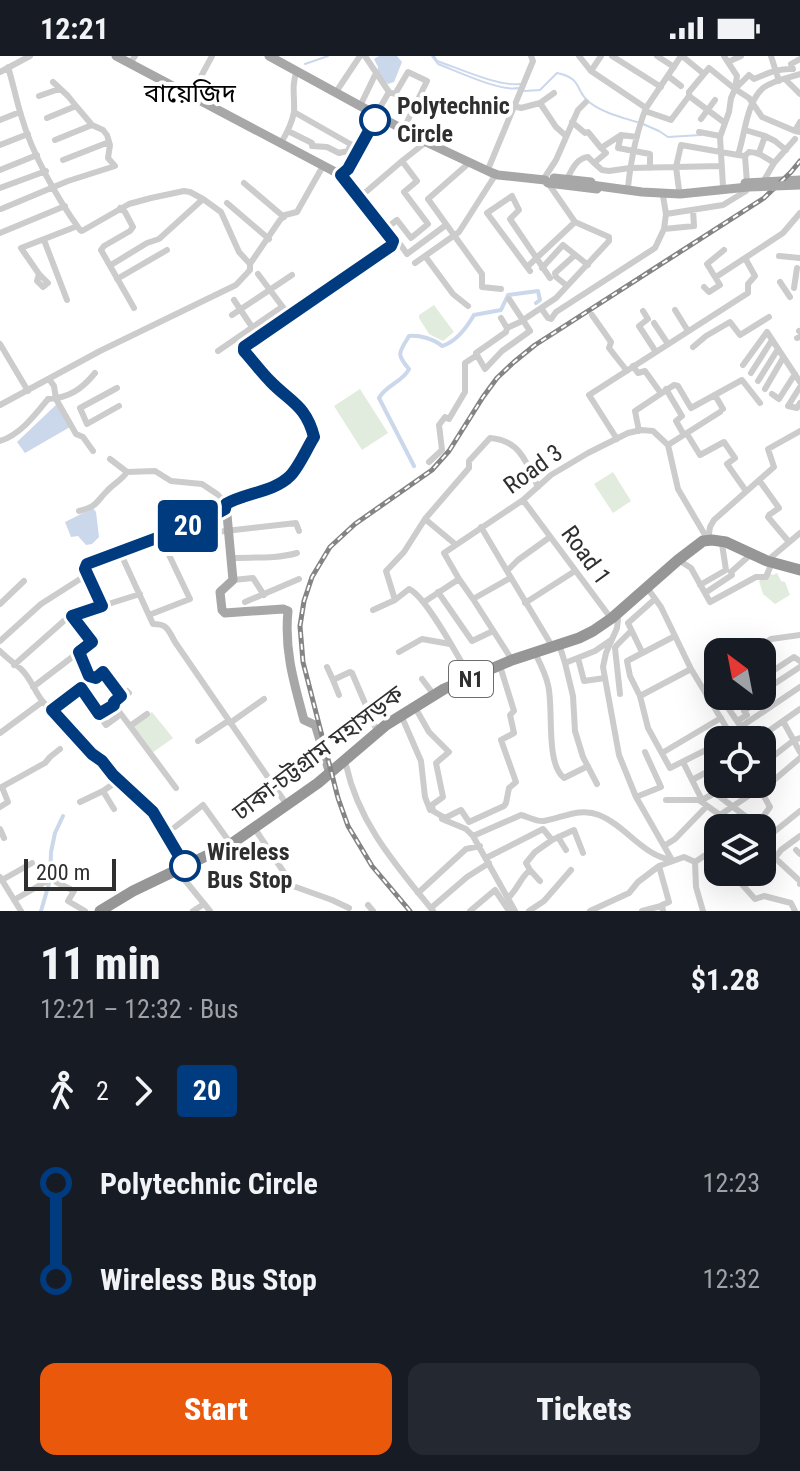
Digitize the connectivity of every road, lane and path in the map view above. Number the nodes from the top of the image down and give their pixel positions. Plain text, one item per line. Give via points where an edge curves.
1 (8, 56) edge
2 (30, 56) edge
3 (116, 56) edge
4 (212, 56) edge
5 (269, 56) edge
6 (279, 56) edge
7 (362, 56) edge
8 (579, 56) edge
9 (601, 56) edge
10 (612, 56) edge
11 (657, 56) edge
12 (682, 56) edge
13 (741, 56) edge
14 (771, 56) edge
15 (533, 57) edge
16 (132, 59) edge
17 (726, 59) edge
18 (800, 59) edge
19 (12, 65) junction
20 (674, 67) junction
21 (776, 70) junction
22 (297, 71) junction
23 (591, 71) junction
24 (0, 72) edge
25 (376, 73) junction
26 (704, 74) junction
27 (800, 74) edge
28 (668, 76) junction
29 (782, 80) junction
30 (53, 82) dead end
31 (681, 86) dead end
32 (661, 87) junction
33 (59, 89) junction
34 (338, 89) junction
35 (735, 89) junction
36 (389, 92) junction
37 (554, 93) dead end
38 (800, 94) edge
39 (191, 95) junction
40 (39, 96) dead end
41 (689, 96) junction
42 (715, 100) dead end
43 (362, 102) junction
44 (586, 102) dead end
45 (540, 103) junction
46 (76, 106) junction
47 (514, 106) junction
48 (752, 107) junction
49 (707, 110) junction
50 (20, 112) junction
51 (294, 112) junction
52 (645, 112) junction
53 (378, 114) junction
54 (47, 118) dead end
55 (701, 119) dead end
56 (0, 120) edge
57 (572, 122) junction
58 (800, 122) edge
59 (725, 123) junction
60 (92, 125) junction
61 (405, 126) junction
62 (745, 130) junction
63 (288, 131) junction
64 (699, 132) dead end
65 (28, 134) junction
66 (638, 134) junction
67 (797, 134) edge
68 (621, 135) junction
69 (566, 136) junction
70 (765, 136) junction
71 (720, 138) junction
72 (55, 140) dead end
73 (109, 142) junction
74 (426, 142) junction
75 (281, 143) junction
76 (351, 144) junction
77 (0, 145) edge
78 (601, 148) junction
79 (359, 149) junction
80 (786, 150) junction
81 (634, 151) junction
82 (721, 152) junction
83 (759, 153) junction
84 (37, 155) junction
85 (741, 156) junction
86 (63, 160) dead end
87 (402, 161) junction
88 (469, 163) junction
89 (594, 163) junction
90 (774, 163) junction
91 (323, 166) junction
92 (721, 166) junction
93 (676, 167) junction
94 (630, 168) junction
95 (650, 168) junction
96 (0, 170) edge
97 (492, 170) junction
98 (46, 171) junction
99 (341, 175) junction
100 (547, 179) junction
101 (567, 179) junction
102 (763, 182) junction
103 (244, 183) dead end
104 (800, 183) edge
105 (723, 186) junction
106 (54, 187) junction
107 (628, 187) junction
108 (746, 187) junction
109 (0, 188) edge
110 (679, 190) junction
111 (698, 194) junction
112 (663, 196) junction
113 (360, 197) junction
114 (203, 199) junction
115 (227, 203) dead end
116 (65, 206) junction
117 (120, 208) junction
118 (1, 209) edge
119 (696, 209) junction
120 (800, 213) edge
121 (666, 214) junction
122 (284, 217) junction
123 (575, 222) junction
124 (76, 224) junction
125 (446, 225) junction
126 (386, 228) junction
127 (664, 229) junction
128 (0, 233) edge
129 (453, 236) junction
130 (269, 239) junction
131 (44, 240) junction
132 (167, 250) dead end
133 (724, 250) dead end
134 (575, 255) junction
135 (425, 256) junction
136 (779, 256) dead end
137 (536, 258) junction
138 (745, 258) junction
139 (800, 258) edge
140 (415, 263) dead end
141 (250, 264) junction
142 (111, 265) junction
143 (588, 265) junction
144 (542, 268) junction
145 (797, 268) dead end
146 (39, 274) dead end
147 (258, 274) dead end
148 (292, 275) dead end
149 (716, 277) junction
150 (550, 278) dead end
151 (117, 279) junction
152 (566, 285) junction
153 (704, 287) dead end
154 (797, 288) edge
155 (501, 289) dead end
156 (270, 290) junction
157 (790, 297) dead end
158 (509, 299) dead end
159 (67, 300) dead end
160 (234, 300) dead end
161 (468, 306) dead end
162 (134, 308) dead end
163 (541, 308) junction
164 (240, 309) junction
165 (675, 310) dead end
166 (285, 311) junction
167 (643, 311) dead end
168 (232, 315) dead end
169 (592, 315) dead end
170 (710, 317) junction
171 (769, 317) dead end
172 (501, 318) dead end
173 (523, 320) junction
174 (654, 323) dead end
175 (507, 328) junction
176 (718, 329) junction
177 (255, 331) junction
178 (688, 331) junction
179 (772, 340) junction
180 (0, 344) edge
181 (668, 344) junction
182 (693, 347) dead end
183 (778, 349) junction
184 (218, 351) dead end
185 (656, 352) junction
186 (477, 355) junction
187 (783, 358) junction
188 (743, 365) dead end
189 (630, 368) junction
190 (95, 373) dead end
191 (751, 373) dead end
192 (49, 379) junction
193 (798, 379) edge
194 (758, 381) dead end
195 (117, 388) dead end
196 (765, 389) dead end
197 (28, 391) junction
198 (663, 391) junction
199 (772, 394) dead end
200 (715, 395) junction
201 (781, 396) junction
202 (56, 399) junction
203 (791, 401) junction
204 (760, 403) dead end
205 (800, 403) edge
206 (0, 405) edge
207 (119, 406) dead end
208 (639, 431) junction
209 (800, 431) edge
210 (686, 434) junction
211 (617, 439) junction
212 (0, 441) edge
213 (668, 445) junction
214 (93, 451) dead end
215 (110, 459) dead end
216 (429, 462) dead end
217 (127, 472) junction
218 (759, 480) junction
219 (538, 487) junction
220 (746, 491) junction
221 (523, 500) junction
222 (226, 507) junction
223 (79, 511) dead end
224 (425, 519) junction
225 (481, 527) junction
226 (299, 531) dead end
227 (228, 532) junction
228 (800, 533) edge
229 (191, 535) dead end
230 (160, 536) junction
231 (550, 537) junction
232 (708, 540) junction
233 (789, 542) junction
234 (455, 544) junction
235 (722, 544) junction
236 (120, 552) junction
237 (297, 553) dead end
238 (749, 556) junction
239 (230, 558) junction
240 (680, 561) junction
241 (768, 563) junction
242 (575, 571) junction
243 (800, 571) edge
244 (88, 574) junction
245 (509, 574) junction
246 (299, 579) dead end
247 (459, 579) junction
248 (233, 580) junction
249 (24, 581) dead end
250 (700, 585) junction
251 (438, 592) junction
252 (705, 593) junction
253 (140, 594) junction
254 (652, 594) junction
255 (264, 595) junction
256 (473, 599) junction
257 (395, 600) junction
258 (245, 602) dead end
259 (424, 602) junction
260 (525, 603) junction
261 (0, 604) edge
262 (102, 606) junction
263 (269, 610) junction
264 (373, 610) dead end
265 (149, 615) junction
266 (72, 616) junction
267 (621, 624) junction
268 (493, 631) junction
269 (800, 635) edge
270 (675, 636) junction
271 (776, 638) edge
272 (611, 640) junction
273 (0, 641) edge
274 (450, 644) junction
275 (557, 646) junction
276 (0, 651) edge
277 (79, 652) junction
278 (399, 652) dead end
279 (642, 652) junction
280 (536, 655) junction
281 (6, 657) junction
282 (578, 658) junction
283 (512, 660) junction
284 (0, 663) edge
285 (565, 663) junction
286 (800, 664) edge
287 (14, 665) junction
288 (327, 667) dead end
289 (500, 667) junction
290 (691, 669) junction
291 (776, 669) edge
292 (605, 678) junction
293 (422, 679) dead end
294 (471, 679) junction
295 (333, 680) junction
296 (776, 682) edge
297 (33, 687) junction
298 (800, 687) edge
299 (704, 690) edge
300 (129, 693) dead end
301 (620, 694) dead end
302 (339, 695) dead end
303 (434, 695) junction
304 (121, 696) junction
305 (640, 696) junction
306 (264, 699) dead end
307 (42, 702) junction
308 (114, 705) junction
309 (416, 709) junction
310 (800, 709) edge
311 (52, 710) junction
312 (716, 710) edge
313 (729, 710) edge
314 (745, 710) edge
315 (99, 714) junction
316 (147, 714) dead end
317 (117, 717) dead end
318 (401, 717) junction
319 (721, 718) junction
320 (783, 721) junction
321 (229, 722) junction
322 (739, 724) junction
323 (130, 726) junction
324 (725, 726) edge
325 (776, 726) edge
326 (377, 731) junction
327 (0, 733) edge
328 (797, 739) edge
329 (198, 741) dead end
330 (60, 749) dead end
331 (704, 751) edge
332 (645, 752) dead end
333 (800, 752) edge
334 (662, 753) junction
335 (776, 755) edge
336 (800, 758) edge
337 (683, 762) junction
338 (346, 765) junction
339 (588, 766) junction
340 (330, 774) junction
341 (704, 774) edge
342 (776, 778) edge
343 (119, 780) junction
344 (692, 780) junction
345 (597, 784) dead end
346 (1, 788) edge
347 (176, 788) dead end
348 (103, 791) junction
349 (636, 797) junction
350 (708, 798) edge
351 (721, 798) edge
352 (744, 798) edge
353 (666, 800) dead end
354 (80, 802) dead end
355 (702, 802) junction
356 (287, 805) junction
357 (731, 806) junction
358 (0, 807) edge
359 (114, 809) dead end
360 (800, 811) edge
361 (719, 814) edge
362 (721, 814) edge
363 (741, 814) edge
364 (175, 827) dead end
365 (0, 829) edge
366 (256, 830) junction
367 (776, 830) edge
368 (473, 836) junction
369 (800, 836) edge
370 (4, 838) dead end
371 (555, 838) junction
372 (232, 845) junction
373 (480, 846) junction
374 (664, 846) junction
375 (566, 850) dead end
376 (583, 853) dead end
377 (704, 856) edge
378 (776, 857) edge
379 (776, 859) edge
380 (672, 860) junction
381 (487, 861) junction
382 (695, 862) junction
383 (32, 863) dead end
384 (659, 866) junction
385 (182, 869) junction
386 (530, 870) junction
387 (571, 870) dead end
388 (57, 874) dead end
389 (1, 878) edge
390 (47, 881) dead end
391 (540, 881) dead end
392 (800, 884) edge
393 (743, 886) edge
394 (418, 893) junction
395 (508, 898) junction
396 (14, 900) junction
397 (612, 901) junction
398 (204, 904) junction
399 (662, 908) edge
400 (349, 910) edge
401 (432, 910) edge
402 (21, 911) edge
403 (85, 911) edge
404 (100, 911) edge
405 (193, 911) edge
406 (210, 911) edge
407 (470, 911) edge
408 (512, 911) edge
409 (529, 911) edge
410 (590, 911) edge
411 (616, 911) edge
412 (642, 911) edge
413 (703, 911) edge
414 (795, 911) edge

1 - 19 street
2 - 19 street
3 - 16 main road
4 - 39 street
5 - 22 main road
6 - 34 main road
7 - 25 street
7 - 34 street
8 - 23 street
9 - 23 street
10 - 32 street
11 - 20 street
12 - 20 street
12 - 26 street
13 - 17 street
14 - 21 street
15 - 47 street
16 - 39 main road
17 - 35 street via 737,76
18 - 21 street via 791,64 793,69
19 - 24 street
19 - 50 street
20 - 28 street
21 - 29 street
21 - 35 street via 754,79 749,75
22 - 51 street
22 - 53 main road
23 - 52 street
25 - 36 street
25 - 43 street
26 - 35 street via 709,68
26 - 41 street
27 - 29 street
28 - 31 street
28 - 32 street
29 - 38 street
29 - 48 street via 764,88
30 - 33 street
32 - 52 street
33 - 40 street
33 - 46 street
34 - 43 main road
35 - 48 street
35 - 59 street
36 - 53 street
36 - 61 street via 395,94 408,72 428,81
37 - 45 street
39 - 75 main road
41 - 49 street
41 - 52 street via 671,120
42 - 49 street
43 - 53 main road
44 - 57 street
45 - 47 street
45 - 69 street
46 - 54 street
46 - 60 street
47 - 97 street
48 - 62 street
48 - 67 street via 767,121
49 - 55 street
49 - 59 street
50 - 56 street
50 - 65 street
51 - 63 street
51 - 76 street
52 - 66 street
53 - 61 main road
53 - 74 main road
53 - 79 street
57 - 69 street
57 - 78 street
58 - 67 street
59 - 71 street
60 - 72 street
60 - 73 street via 103,130
61 - 97 main road
62 - 70 street
62 - 85 street
63 - 75 street
63 - 76 street via 339,156
64 - 71 street
65 - 77 street
65 - 84 street
66 - 68 street
66 - 81 street
67 - 80 street
68 - 78 street
68 - 81 street via 618,148
69 - 100 street
70 - 80 street
70 - 83 street
71 - 82 street
73 - 86 street
73 - 106 street via 108,158 115,166
74 - 87 street
74 - 88 main road
75 - 91 main road
76 - 79 street
78 - 89 street via 606,153
79 - 99 street
80 - 90 street
81 - 94 street
81 - 95 street via 650,154
82 - 85 street
82 - 92 street
82 - 93 street via 681,145
83 - 85 street
83 - 90 street
84 - 96 street
84 - 98 street
85 - 108 street
87 - 113 street
87 - 126 street via 417,181 404,192 429,223 411,238 397,220
88 - 97 main road
88 - 125 street via 428,198
89 - 94 street via 609,171
89 - 101 street via 585,157
90 - 102 street
91 - 99 main road
91 - 122 street via 297,212
92 - 93 street
92 - 105 street
93 - 95 street
93 - 110 street
94 - 95 street
94 - 107 street
97 - 100 main road
97 - 129 street
98 - 106 street
98 - 109 street
99 - 113 main road
100 - 101 main road
100 - 104 main road, bridge via 666,191
100 - 112 main road
100 - 123 street
101 - 107 main road
102 - 104 main road
102 - 108 main road
103 - 122 street
104 - 108 main road
105 - 108 main road
105 - 110 main road
106 - 116 street
106 - 118 street
107 - 110 main road
108 - 111 main road
108 - 119 street via 723,205
111 - 112 main road
111 - 119 street
112 - 121 street
113 - 126 main road
114 - 117 street via 184,191
114 - 141 street via 221,212
114 - 142 street via 159,239
115 - 130 street
116 - 124 street
116 - 128 street
117 - 124 street via 82,231
117 - 142 street via 133,227 102,248
119 - 121 street
119 - 127 street via 694,226
120 - 138 street via 783,233
121 - 127 street
122 - 130 street
123 - 137 street
123 - 143 street via 610,239
124 - 131 street
125 - 126 street via 407,254
125 - 129 street
126 - 166 main road via 391,246
127 - 163 street via 655,248 551,319
129 - 135 street
129 - 155 street via 483,275 482,287
130 - 141 street
131 - 146 street via 21,248
131 - 159 street
132 - 151 street
133 - 149 street via 707,264
134 - 143 street
134 - 144 street via 563,245
134 - 152 street via 555,273
135 - 140 street
135 - 161 street
136 - 139 street
137 - 137 street via 510,219 519,210 512,196 487,213 528,269
137 - 144 street
138 - 149 street
138 - 170 street via 755,276 749,292
141 - 192 street via 236,285
142 - 151 street
143 - 152 street
144 - 150 street
145 - 154 street
147 - 156 street
148 - 156 street
149 - 153 street via 720,284 714,290
151 - 162 street
152 - 163 street
154 - 157 street via 782,286
156 - 164 street
156 - 166 street
158 - 173 street
160 - 164 street
163 - 173 street
164 - 168 street
164 - 177 street
165 - 178 street
166 - 177 main road
167 - 185 street via 648,319 639,326
169 - 189 street via 611,342 609,348
170 - 176 street
170 - 178 street
171 - 176 street via 741,335 731,322
172 - 175 street
173 - 175 street
173 - 186 street via 530,331 485,369
174 - 181 street
175 - 186 street
176 - 182 street
177 - 184 street
177 - 222 main road via 244,351 302,410 314,437 290,476
178 - 181 street
179 - 183 street
179 - 188 street via 766,332
179 - 191 street
180 - 197 street
181 - 185 street
183 - 187 street
183 - 194 street
185 - 189 street
186 - 216 street via 465,363 465,392 449,419 439,425 442,450
187 - 193 street
187 - 196 street
189 - 198 street via 644,371
189 - 211 street via 589,395
190 - 202 street via 73,394
192 - 197 street
192 - 202 street
193 - 201 street
193 - 203 street
195 - 207 street via 80,408 87,424
197 - 206 street
198 - 200 street via 678,386 691,408
198 - 208 street via 635,411
198 - 210 street via 682,416 676,421
199 - 201 street
200 - 204 street via 743,380
200 - 210 street via 722,410
201 - 203 street
202 - 212 street via 48,399
202 - 214 street
203 - 205 street via 789,407
208 - 211 street, Road 3
208 - 213 street via 653,431
209 - 218 street via 768,449 774,467
210 - 213 street
210 - 220 street via 700,455 724,442 735,458 727,464
211 - 219 street, Road 3
213 - 232 street via 678,489
215 - 217 street
217 - 222 street via 155,471 171,481 202,484
217 - 223 street via 98,503
218 - 220 street
218 - 233 street via 779,508 768,516
219 - 221 street, Road 3
219 - 224 street via 518,449 490,438
220 - 232 street via 714,520
221 - 225 street, Road 3
221 - 231 street, Road 1
222 - 227 main road
222 - 230 street
224 - 234 street
224 - 257 street via 386,571
225 - 234 street, Road 3
225 - 245 street
226 - 227 street via 296,523
227 - 229 street
227 - 239 main road
228 - 233 street
230 - 236 street
230 - 265 street via 190,599
231 - 242 street, Road 1
231 - 245 street via 518,560
232 - 241 highway via 726,542
232 - 267 highway, ঢাকা-চট্টগ্রাম মহাসড়ক / N1 via 678,560
233 - 241 street
234 - 247 street via 444,555
235 - 238 highway
235 - 240 highway, ঢাকা-চট্টগ্রাম মহাসড়ক / N1 via 704,544
235 - 250 street via 726,570
236 - 244 street via 87,564
236 - 253 street
237 - 239 street
238 - 241 highway
238 - 252 street
239 - 248 main road
240 - 250 street
240 - 254 highway, ঢাকা-চট্টগ্রাম মহাসড়ক / N1
241 - 243 highway
241 - 252 street via 766,577 756,577 710,602
242 - 260 street
242 - 267 street, Road 1
244 - 262 street
244 - 273 street via 41,604
245 - 256 street
245 - 260 street
246 - 255 street
247 - 251 street
247 - 256 street
248 - 255 street via 253,578
248 - 263 main road via 220,592 225,613
249 - 261 street
250 - 252 street
251 - 259 street
251 - 268 street via 472,641
253 - 262 street
253 - 265 street
254 - 267 highway, ঢাকা-চট্টগ্রাম মহাসড়ক / N1
254 - 270 street
255 - 258 street
255 - 263 street
256 - 268 street
257 - 259 street via 411,589
257 - 264 street
259 - 274 street
260 - 275 street
262 - 266 street
263 - 340 main road via 288,611 289,661 304,720 316,727
265 - 321 street via 153,624 165,625
266 - 277 street via 92,642
266 - 287 street
267 - 272 street
267 - 275 highway, ঢাকা-চট্টগ্রাম মহাসড়ক / N1
267 - 279 street, Road 1
267 - 301 street via 615,648
268 - 283 street
269 - 271 street
270 - 279 street
270 - 290 street
272 - 282 street
272 - 292 street
274 - 278 street via 422,639
274 - 294 street
275 - 280 highway, ঢাকা-চট্টগ্রাম মহাসড়ক / N1
275 - 283 highway, ঢাকা-চট্টগ্রাম মহাসড়ক / N1
275 - 285 street
276 - 281 street
277 - 297 street
277 - 304 street via 89,676 103,672
279 - 305 street via 627,661
280 - 289 highway, ঢাকা-চট্টগ্রাম মহাসড়ক / N1
280 - 339 street via 549,686 557,770 564,778
281 - 284 street
281 - 287 street
282 - 285 street
282 - 292 street via 584,681
283 - 289 highway, ঢাকা-চট্টগ্রাম মহাসড়ক / N1
285 - 339 street via 575,731
286 - 291 street via 794,657
286 - 296 street
287 - 297 street
288 - 295 street
289 - 294 highway, ঢাকা-চট্টগ্রাম মহাসড়ক / N1
289 - 309 highway, ঢাকা-চট্টগ্রাম মহাসড়ক / N1
289 - 309 street via 514,711 514,733 501,740 516,782 504,806 469,822 461,810 445,818 438,814 432,807 443,797 436,763 449,753
290 - 299 street
290 - 305 street
292 - 349 street via 619,755
293 - 303 street
294 - 303 highway, ঢাকা-চট্টগ্রাম মহাসড়ক / N1
295 - 302 street
295 - 326 street via 352,673
297 - 307 street
298 - 322 street
300 - 304 street
303 - 318 highway, ঢাকা-চট্টগ্রাম মহাসড়ক / N1
304 - 308 street
305 - 334 street via 648,728
306 - 321 street
307 - 311 street
307 - 327 street
308 - 315 street
308 - 323 street
309 - 318 highway, ঢাকা-চট্টগ্রাম মহাসড়ক / N1
310 - 320 street
311 - 315 street via 81,688
311 - 343 street
312 - 319 street
313 - 322 street
314 - 322 street
315 - 317 street via 106,725
316 - 323 street
318 - 326 highway, ঢাকা-চট্টগ্রাম মহাসড়ক / N1
318 - 338 highway, ঢাকা-চট্টগ্রাম মহাসড়ক / N1
318 - 368 street via 421,761 431,811
319 - 324 street
319 - 334 street
320 - 325 street
320 - 328 street
321 - 329 street
321 - 356 street
323 - 347 street
326 - 340 highway, ঢাকা-চট্টগ্রাম মহাসড়ক / N1
328 - 333 street
328 - 335 street
330 - 346 street
331 - 337 street
332 - 349 street via 661,787
334 - 337 street via 670,768
336 - 342 street
337 - 344 street
338 - 366 highway, ঢাকা-চট্টগ্রাম মহাসড়ক / N1
338 - 394 street via 352,793 374,835
339 - 345 street
340 - 356 highway, ঢাকা-চট্টগ্রাম মহাসড়ক / N1
341 - 344 street
343 - 348 street
343 - 385 street via 159,819
344 - 355 street
346 - 358 street via 8,802
348 - 354 street
348 - 359 street
349 - 374 street
350 - 355 street
351 - 357 street
352 - 357 street
353 - 355 street
355 - 361 street
355 - 374 street
356 - 366 highway, ঢাকা-চট্টগ্রাম মহাসড়ক / N1
357 - 362 street
357 - 363 street
360 - 367 street
364 - 372 street via 203,805
365 - 370 street
366 - 372 highway, ঢাকা-চট্টগ্রাম মহাসড়ক / N1
366 - 400 street via 293,886
368 - 373 street
368 - 380 street via 521,815 542,822 587,811
369 - 378 street
371 - 375 street
371 - 376 street via 574,830
371 - 381 street via 543,829
371 - 386 street via 526,863
372 - 385 highway, ঢাকা-চট্টগ্রাম মহাসড়ক / N1
373 - 381 street
373 - 394 street via 466,849
374 - 380 street
377 - 382 street
379 - 392 street
380 - 382 street via 687,857
380 - 384 street
381 - 395 street
381 - 401 street
382 - 413 street
383 - 389 street
384 - 397 street
384 - 399 street via 669,902
385 - 398 street
385 - 404 highway, ঢাকা-চট্টগ্রাম মহাসড়ক / N1
386 - 391 street
386 - 395 street
387 - 409 street
388 - 403 street via 56,882 74,891 68,901
389 - 396 street
390 - 396 street
393 - 414 street via 755,899 791,903
394 - 401 street
395 - 408 street
396 - 402 street
397 - 410 street
397 - 411 street
398 - 405 street
398 - 406 street
399 - 412 street
407 - 408 street via 495,890

